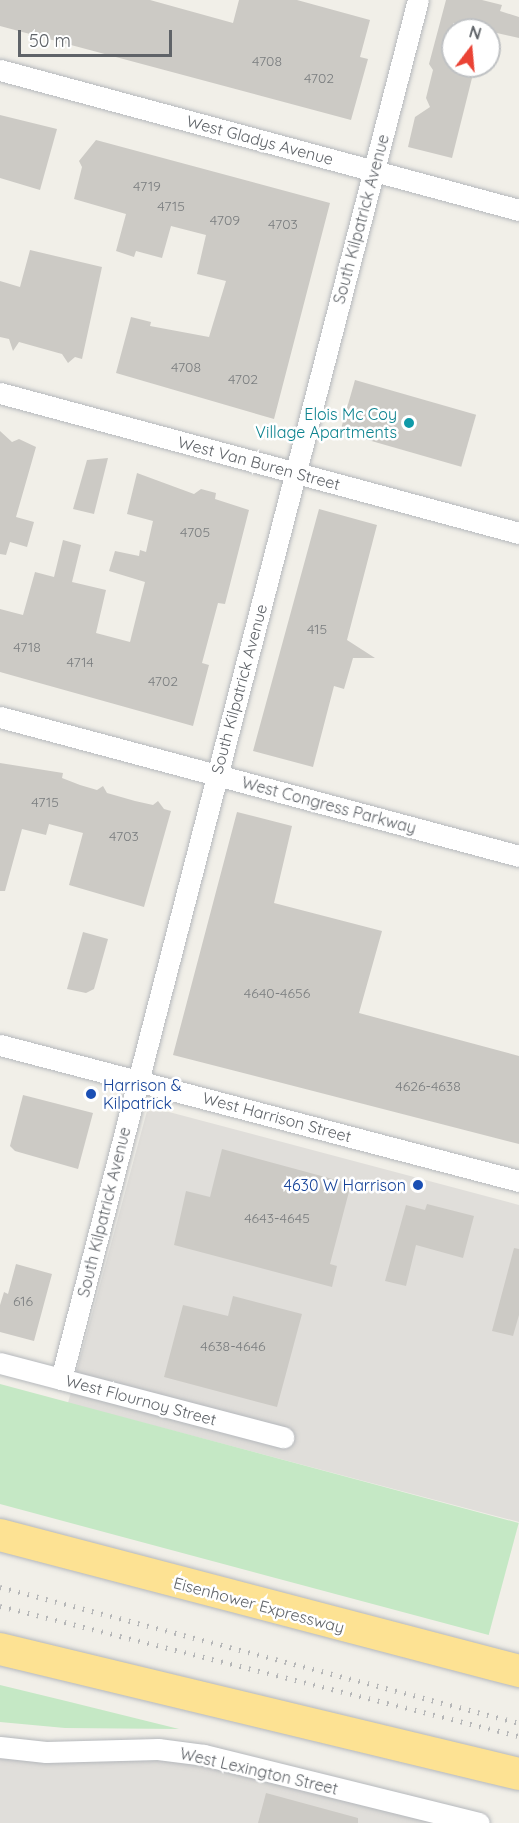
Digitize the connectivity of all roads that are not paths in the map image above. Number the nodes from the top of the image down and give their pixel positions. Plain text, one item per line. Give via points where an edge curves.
1 (418, 0) edge
2 (0, 70) edge
3 (374, 171) junction
4 (519, 210) edge
5 (0, 393) edge
6 (295, 473) junction
7 (519, 533) edge
8 (0, 717) edge
9 (217, 775) junction
10 (519, 856) edge
11 (0, 1045) edge
12 (138, 1081) junction
13 (519, 1181) edge
14 (0, 1362) edge
15 (61, 1379) junction
16 (283, 1437) dead end
17 (0, 1535) edge
18 (0, 1649) edge
19 (519, 1671) edge
20 (0, 1747) edge
21 (519, 1774) edge
22 (479, 1823) edge

1 - 3 street, South Kilpatrick Avenue
2 - 3 street, West Gladys Avenue
3 - 4 street, West Gladys Avenue
3 - 6 street, South Kilpatrick Avenue
5 - 6 street, West Van Buren Street
6 - 7 street, West Van Buren Street
6 - 9 street, South Kilpatrick Avenue
8 - 9 street, West Congress Parkway
9 - 10 street, West Congress Parkway
9 - 12 street, South Kilpatrick Avenue
11 - 12 street, West Harrison Street
12 - 13 street, West Harrison Street
12 - 15 street, South Kilpatrick Avenue
14 - 15 street, West Flournoy Street
15 - 16 street, West Flournoy Street
17 - 19 highway, Eisenhower Expressway
18 - 21 highway
20 - 22 street, West Lexington Street via 46,1752 158,1749 204,1755

